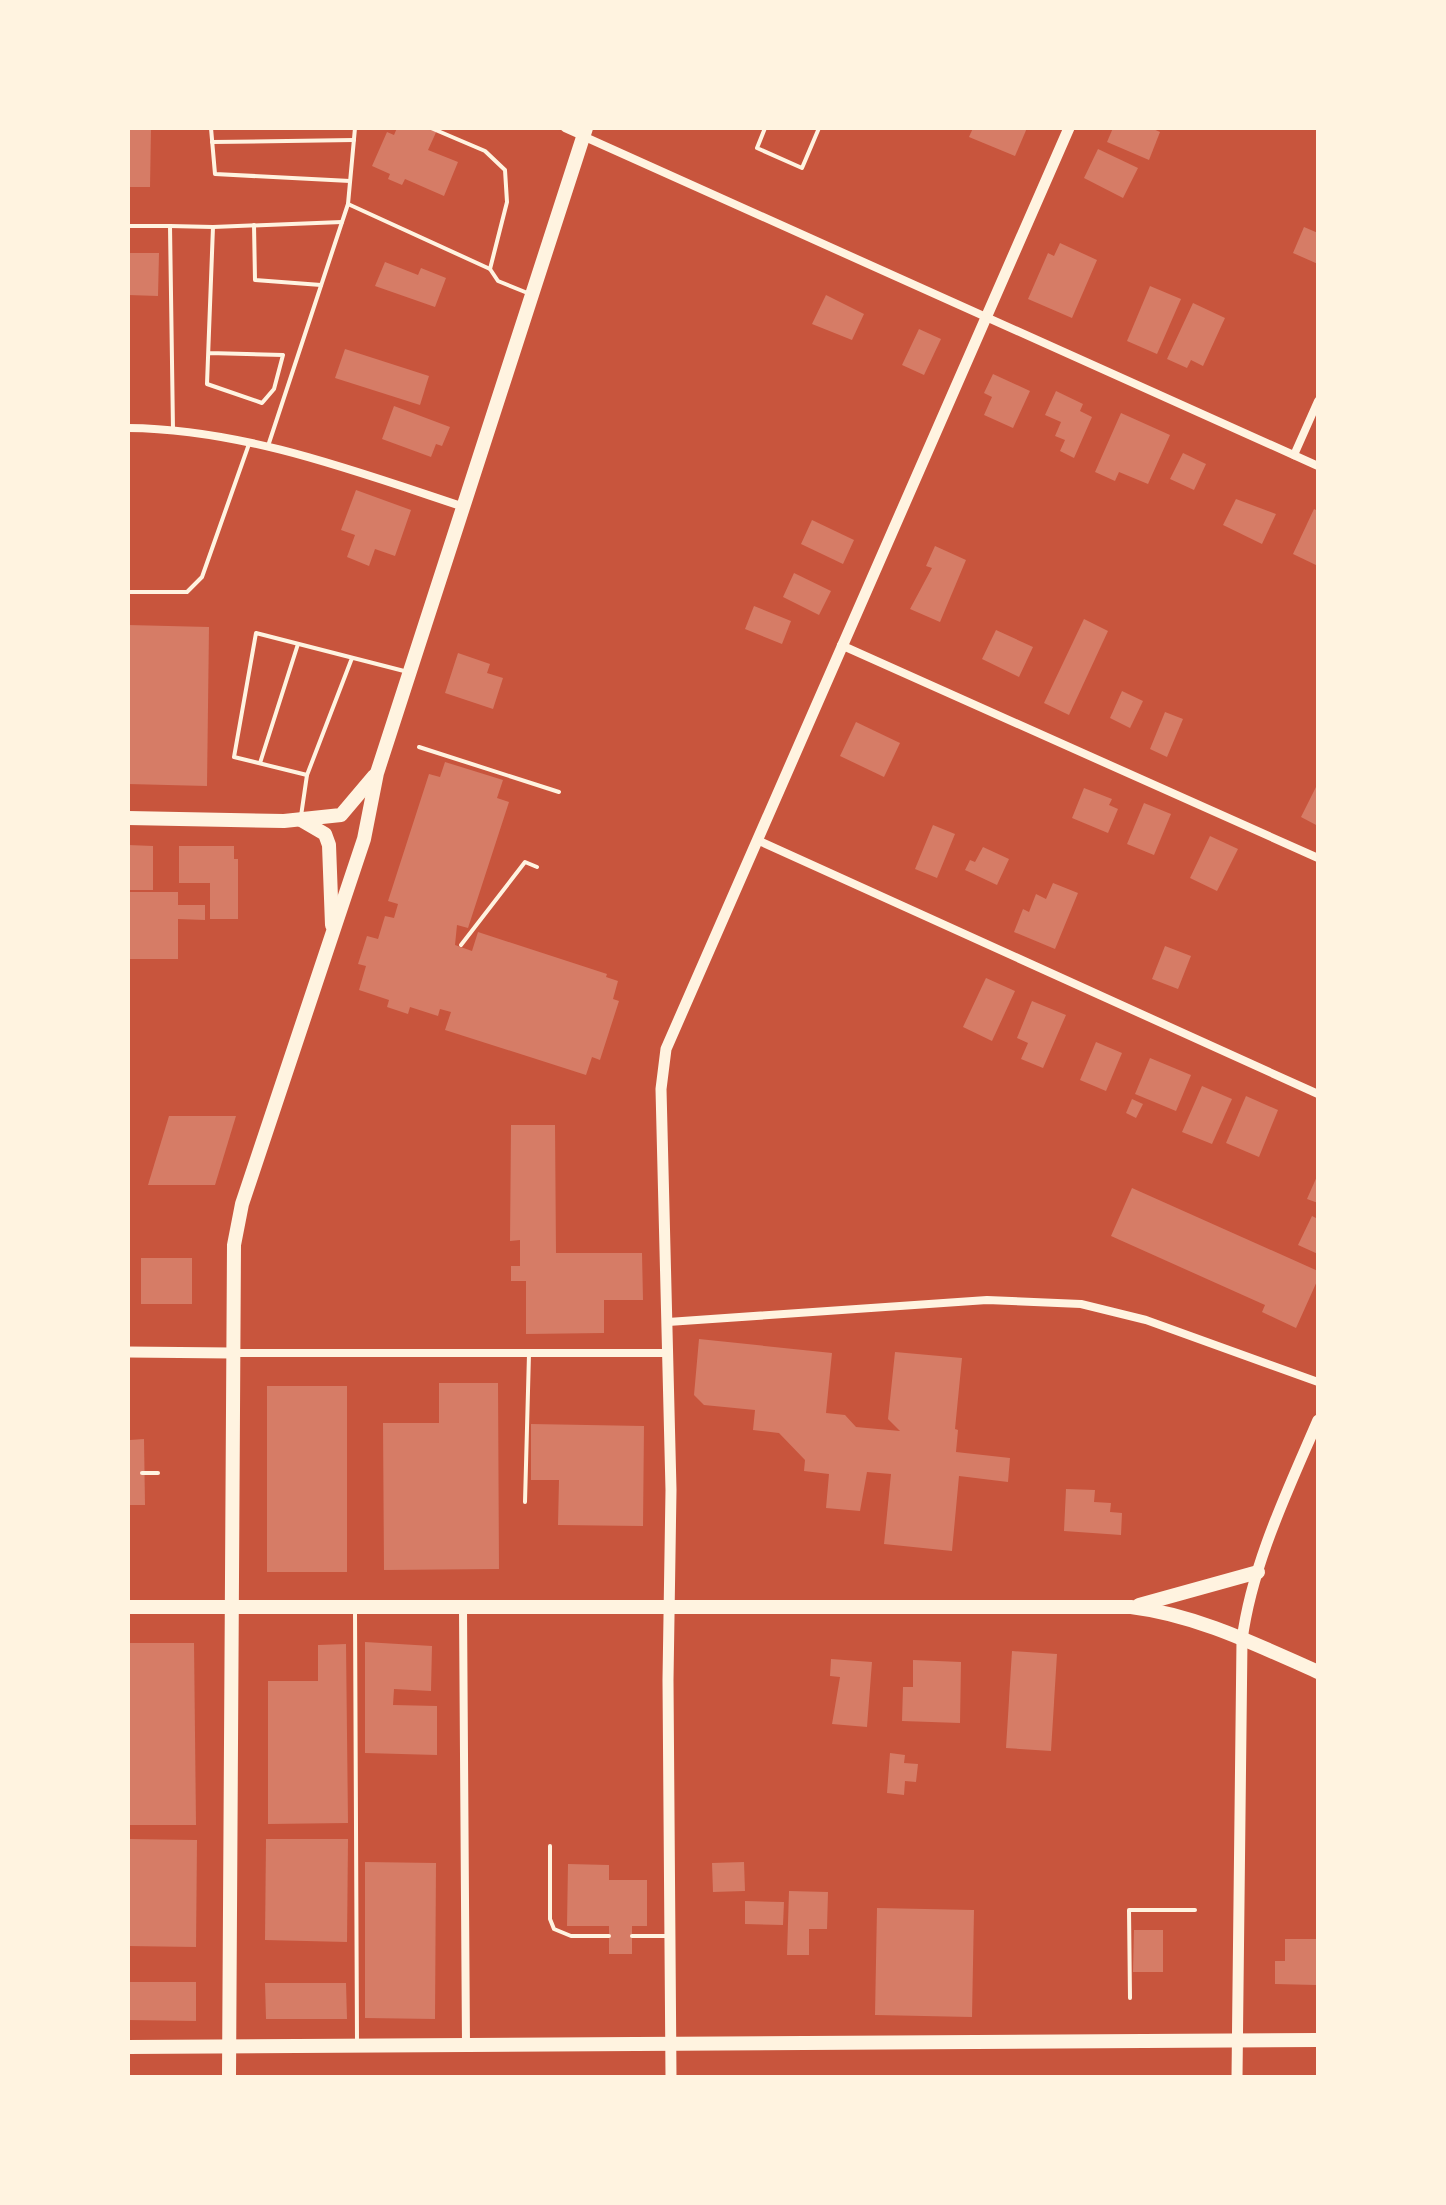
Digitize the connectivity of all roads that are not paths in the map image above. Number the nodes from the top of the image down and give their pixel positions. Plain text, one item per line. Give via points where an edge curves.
1 (211, 128) edge
2 (355, 128) edge
3 (431, 128) edge
4 (565, 128) edge
5 (765, 128) edge
6 (819, 128) edge
7 (1069, 128) edge
8 (585, 132) edge
9 (354, 140) junction
10 (212, 142) junction
11 (350, 181) junction
12 (348, 204) junction
13 (342, 222) junction
14 (254, 225) junction
15 (128, 226) edge
16 (170, 226) junction
17 (213, 227) junction
18 (490, 269) junction
19 (321, 285) junction
20 (532, 295) junction
21 (985, 315) junction
22 (209, 353) junction
23 (1318, 401) edge
24 (128, 428) edge
25 (173, 429) junction
26 (249, 444) junction
27 (268, 448) junction
28 (1294, 455) junction
29 (1318, 466) edge
30 (464, 507) junction
31 (128, 592) edge
32 (298, 644) junction
33 (841, 645) junction
34 (352, 658) junction
35 (410, 673) junction
36 (260, 763) junction
37 (377, 773) junction
38 (307, 775) junction
39 (128, 818) edge
40 (300, 820) junction
41 (757, 840) junction
42 (1318, 858) edge
43 (333, 932) junction
44 (1318, 1094) edge
45 (668, 1322) junction
46 (128, 1352) edge
47 (231, 1353) junction
48 (669, 1353) junction
49 (529, 1354) junction
50 (1318, 1382) edge
51 (1318, 1420) edge
52 (525, 1502) dead end
53 (1258, 1572) junction
54 (128, 1607) edge
55 (1131, 1607) junction
56 (230, 1608) junction
57 (355, 1608) junction
58 (670, 1608) junction
59 (463, 1609) junction
60 (1242, 1640) junction
61 (1318, 1672) edge
62 (550, 1846) dead end
63 (1195, 1910) dead end
64 (609, 1936) dead end
65 (632, 1936) dead end
66 (671, 1936) junction
67 (1130, 1998) dead end
68 (1318, 2040) edge
69 (1237, 2041) junction
70 (466, 2045) junction
71 (672, 2045) junction
72 (229, 2046) junction
73 (357, 2046) junction
74 (128, 2047) edge
75 (229, 2077) edge
76 (671, 2077) edge
77 (1237, 2077) edge

1 - 10 lane
2 - 9 lane
3 - 18 lane via 485,151 505,170 507,202
4 - 8 street
5 - 6 lane via 757,148 802,168
7 - 21 street
8 - 20 main road
8 - 21 street
9 - 10 lane
9 - 11 lane
10 - 11 lane via 215,174
11 - 12 lane
12 - 13 lane
12 - 18 lane
13 - 14 lane
13 - 19 lane
14 - 17 lane
14 - 19 lane via 255,280
15 - 16 lane
16 - 17 lane
16 - 25 lane
17 - 22 lane
18 - 20 lane via 498,281
19 - 27 lane
20 - 30 main road
21 - 28 street
21 - 33 street
22 - 22 lane via 207,384 262,403 274,389 283,355
23 - 28 street
24 - 25 street
25 - 26 street
26 - 27 street
26 - 31 lane via 202,577 187,592
27 - 30 street
28 - 29 street
30 - 35 main road
32 - 34 lane
32 - 36 lane
32 - 36 lane via 256,633 234,757
33 - 41 street
33 - 42 street
34 - 35 lane
34 - 38 lane
35 - 37 main road
36 - 38 lane
37 - 40 main road via 341,815
37 - 43 main road via 364,839
38 - 40 lane
39 - 40 main road
40 - 43 main road via 325,834 329,845
41 - 44 street
41 - 45 street via 674,1024 662,1066
43 - 47 main road via 242,1204 234,1245
45 - 48 street
45 - 50 street via 1000,1299 1081,1304 1146,1320
46 - 47 street
47 - 49 street
47 - 56 main road
48 - 49 street
48 - 58 street
49 - 52 lane
51 - 53 street
53 - 55 main road
53 - 60 street
54 - 56 main road
55 - 58 main road
55 - 60 main road via 1168,1612
56 - 57 main road
56 - 72 main road
57 - 59 main road
57 - 73 lane
58 - 59 main road
58 - 66 street
59 - 70 street
60 - 61 main road
60 - 69 street
62 - 64 lane via 554,1929 571,1936
63 - 67 lane via 1129,1910
65 - 66 lane
66 - 71 street
68 - 69 main road
69 - 71 main road
69 - 77 street
70 - 71 main road
70 - 73 main road
71 - 76 street
72 - 73 main road
72 - 74 main road
72 - 75 main road

